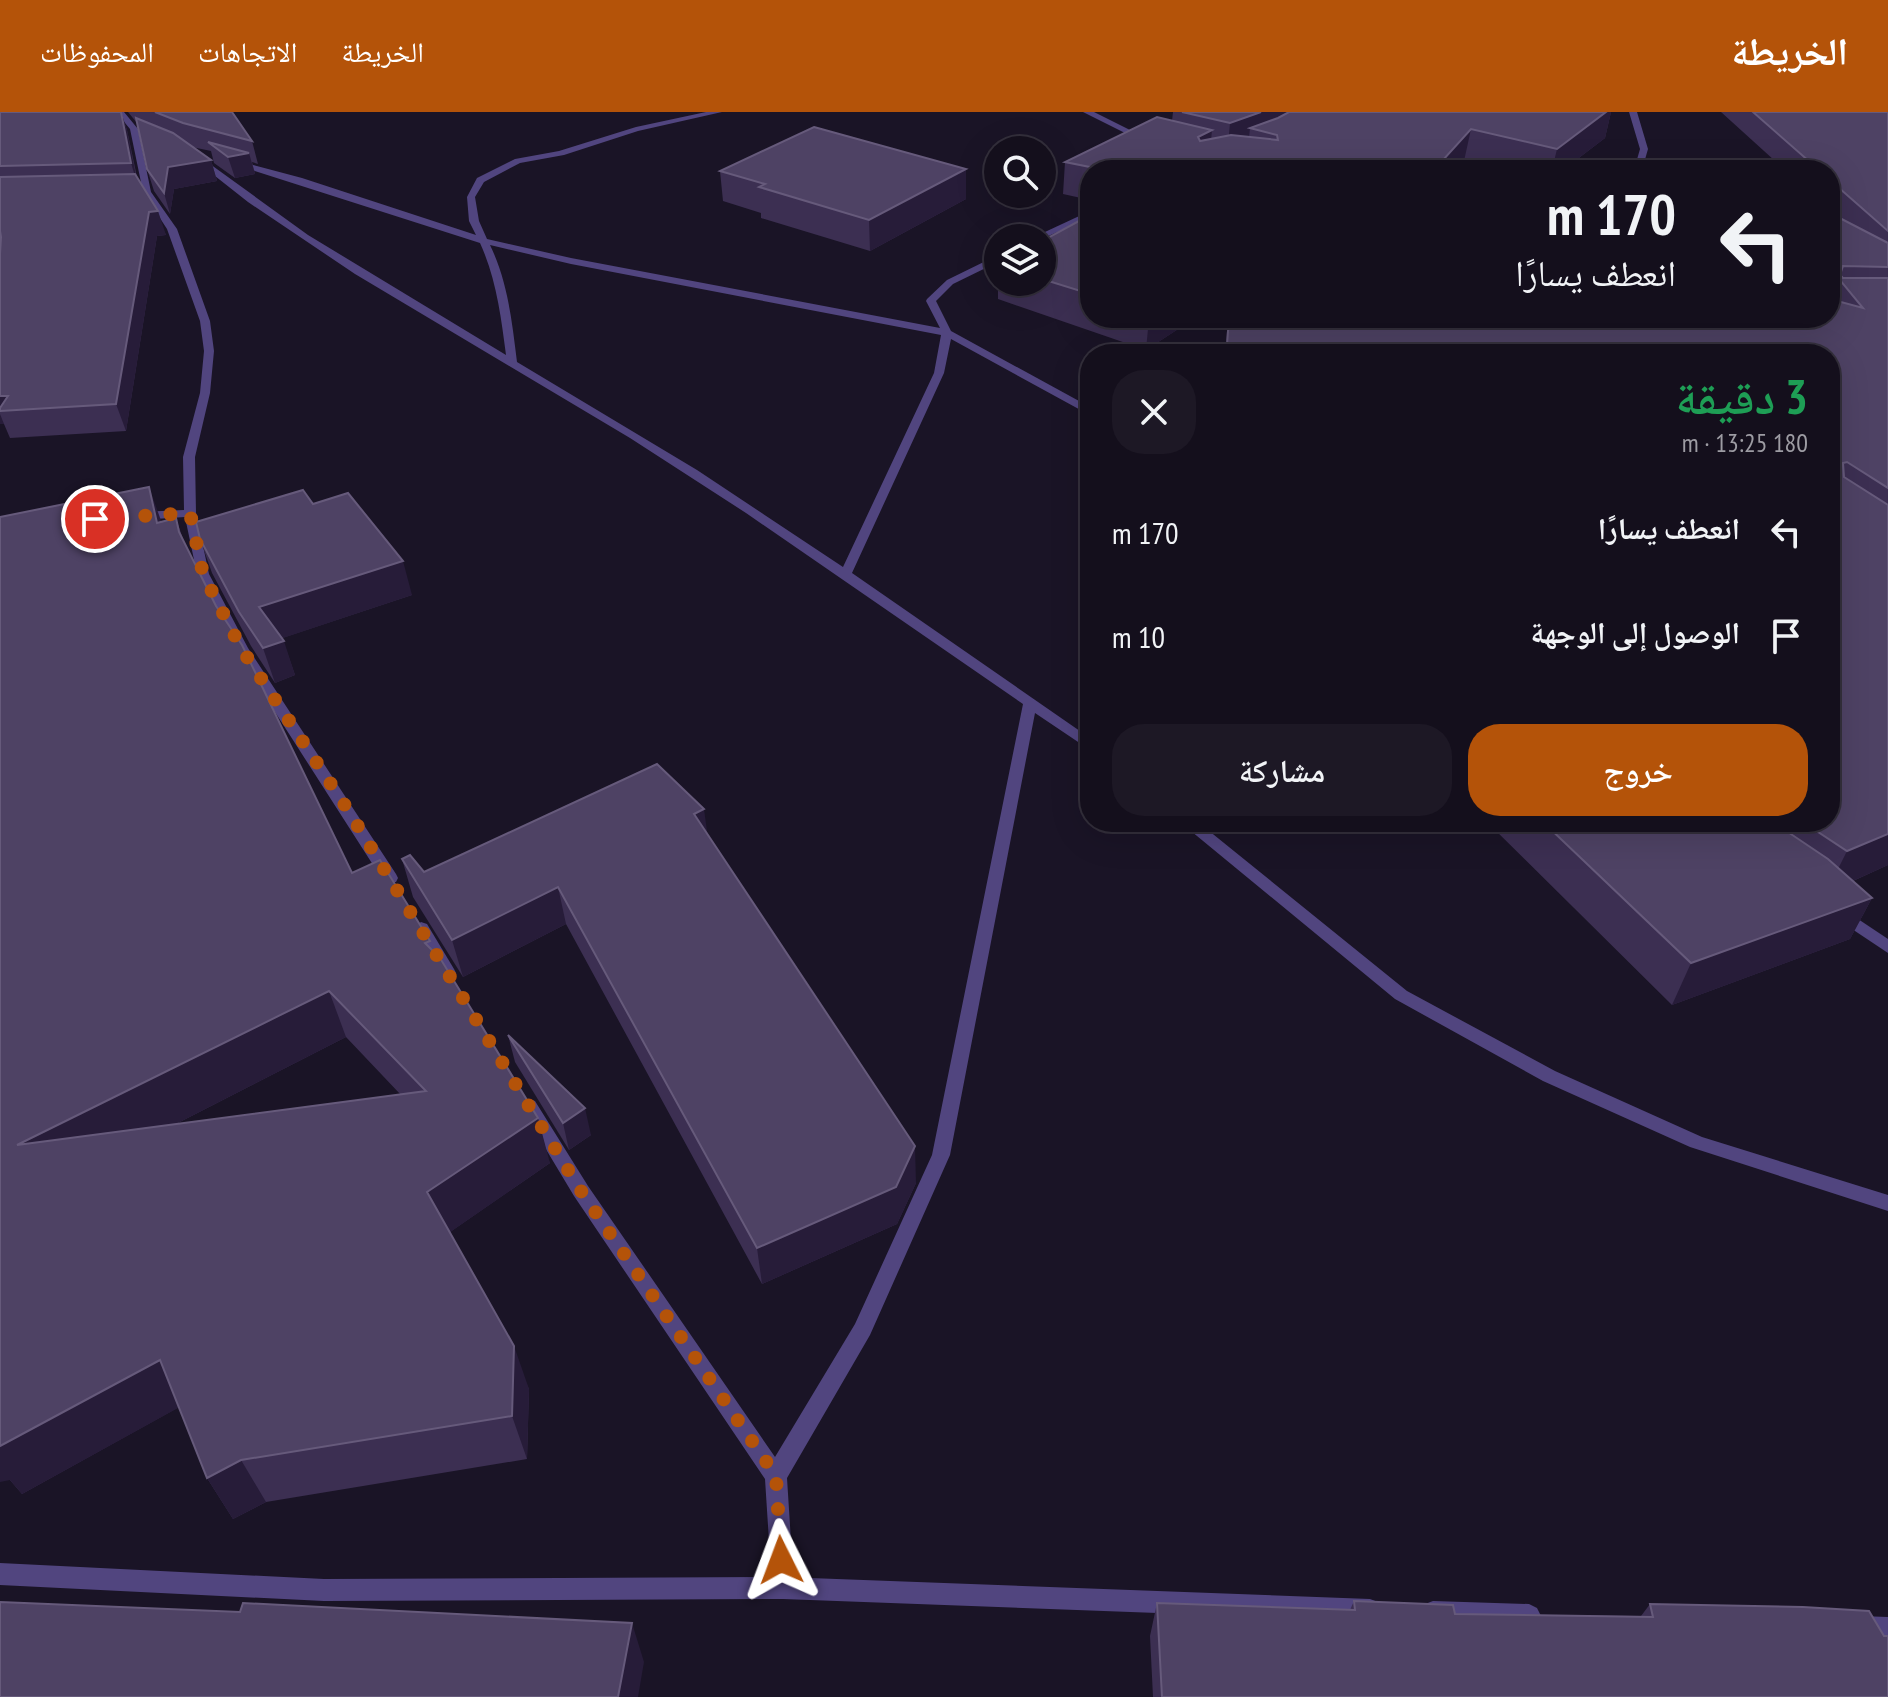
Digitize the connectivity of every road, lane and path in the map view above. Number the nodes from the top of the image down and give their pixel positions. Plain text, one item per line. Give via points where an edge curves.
1 (120, 112) edge
2 (718, 112) edge
3 (1087, 112) edge
4 (1633, 112) edge
5 (1162, 145) edge
6 (184, 149) edge
7 (198, 152) edge
8 (212, 156) edge
9 (225, 160) edge
10 (1641, 160) edge
11 (1080, 221) edge
12 (1056, 230) edge
13 (484, 241) junction
14 (984, 265) edge
15 (947, 333) junction
16 (512, 365) junction
17 (1080, 406) edge
18 (190, 513) junction
19 (127, 517) edge
20 (846, 573) junction
21 (1030, 703) junction
22 (1080, 738) edge
23 (1200, 832) edge
24 (398, 891) edge
25 (1824, 902) edge
26 (415, 919) edge
27 (1888, 947) edge
28 (456, 987) edge
29 (523, 1096) edge
30 (1888, 1203) edge
31 (776, 1476) junction
32 (0, 1574) edge
33 (783, 1588) junction
34 (1556, 1617) edge
35 (1841, 1627) edge
36 (1888, 1629) edge

1 - 18 street via 141,131 140,192 172,229 205,321 208,365 189,457
2 - 13 street via 636,129 494,171 480,180 471,197
3 - 5 street
4 - 10 street via 1644,149
6 - 16 street via 290,227
7 - 8 street
9 - 13 street
11 - 12 street
13 - 15 street
13 - 16 street via 506,311
14 - 15 street via 950,282 931,301
15 - 17 street
15 - 20 street via 939,373
16 - 20 street via 724,491
18 - 19 street
18 - 24 street via 203,574 241,648
20 - 21 street
21 - 22 street
21 - 31 street via 941,1155 863,1329
23 - 30 street via 1401,995 1549,1076 1696,1142
25 - 27 street
26 - 28 street
29 - 31 street via 581,1191
31 - 33 street
32 - 33 street via 324,1590
33 - 34 street
35 - 36 street

